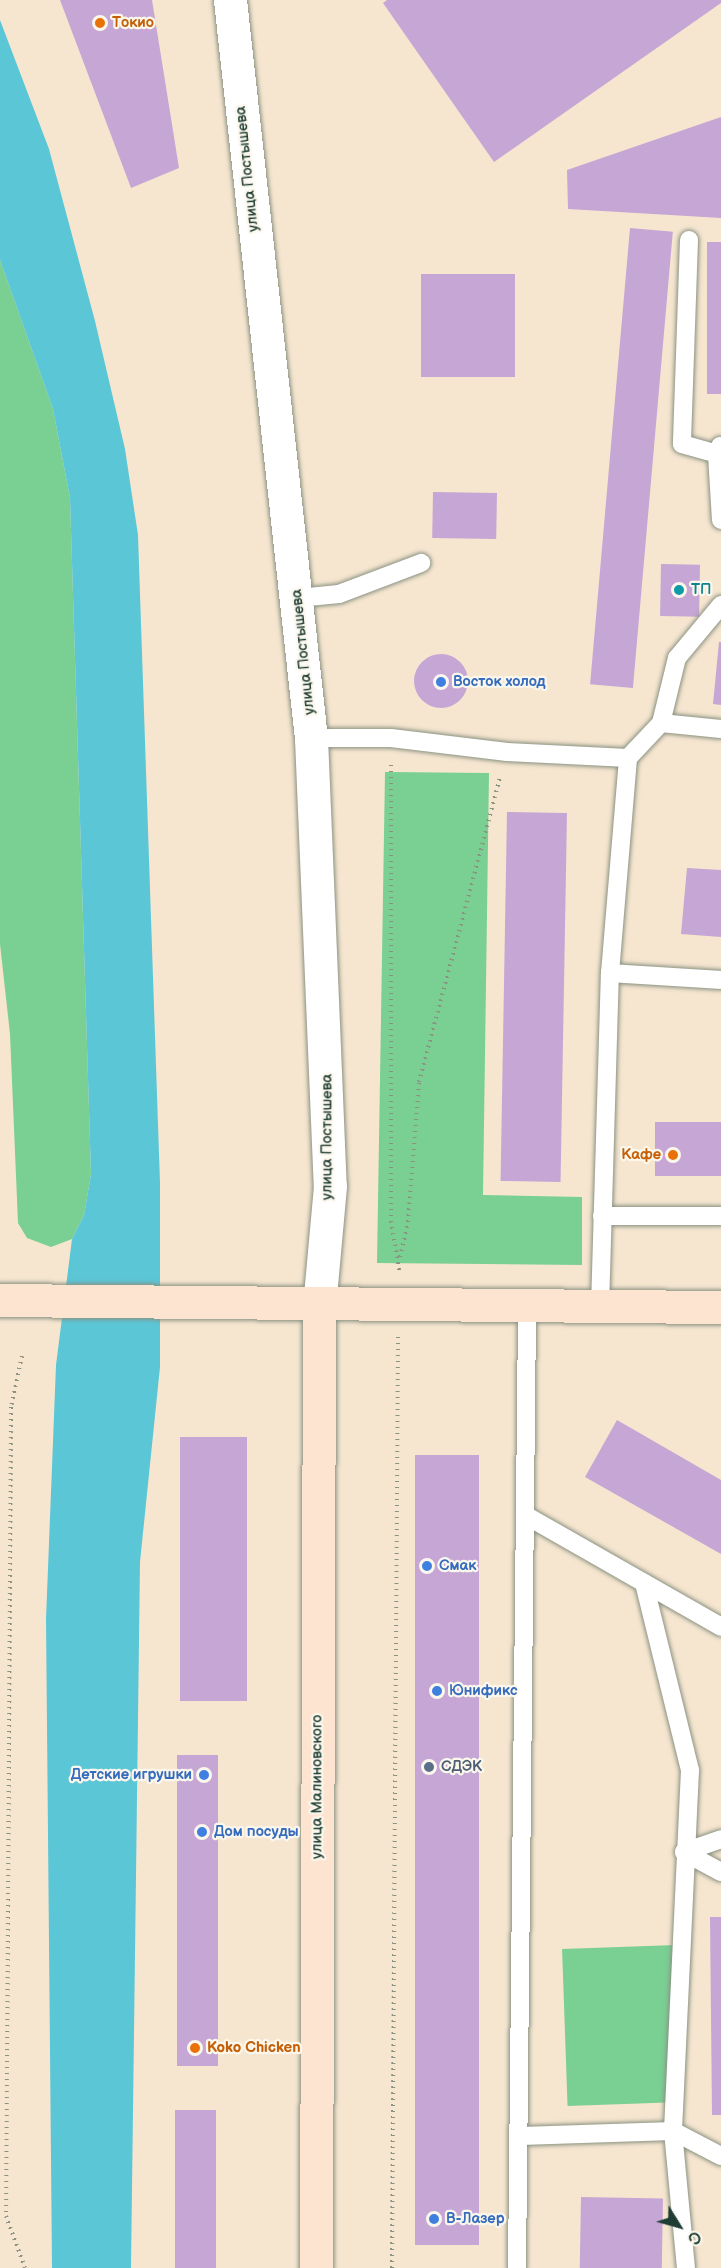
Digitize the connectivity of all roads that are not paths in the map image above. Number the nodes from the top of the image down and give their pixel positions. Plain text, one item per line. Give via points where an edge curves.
1 (230, 0) edge
2 (689, 240) dead end
3 (720, 451) edge
4 (721, 520) edge
5 (421, 563) dead end
6 (298, 598) junction
7 (721, 605) edge
8 (662, 723) junction
9 (721, 729) edge
10 (311, 738) junction
11 (628, 758) junction
12 (610, 974) junction
13 (721, 980) edge
14 (602, 1216) junction
15 (721, 1216) edge
16 (0, 1300) edge
17 (319, 1306) junction
18 (527, 1307) junction
19 (600, 1307) junction
20 (721, 1307) edge
21 (525, 1515) junction
22 (644, 1583) junction
23 (721, 1627) edge
24 (721, 1839) edge
25 (684, 1851) junction
26 (721, 1872) edge
27 (673, 2131) junction
28 (521, 2136) junction
29 (721, 2156) edge
30 (316, 2268) edge
31 (517, 2268) edge
32 (686, 2268) edge

1 - 6 street, улица Постышева
2 - 3 lane via 682,444
3 - 4 lane
5 - 6 lane via 339,594
6 - 10 street, улица Постышева
7 - 8 lane via 677,658
8 - 9 lane
8 - 11 lane
10 - 11 lane via 391,738 507,752
10 - 17 street, улица Постышева via 330,1186
11 - 12 lane
12 - 13 lane
12 - 14 lane
14 - 15 lane
14 - 19 lane
16 - 17 main road
17 - 18 main road
17 - 30 main road, улица Малиновского
18 - 19 main road
18 - 21 lane
19 - 20 main road
21 - 22 lane
21 - 28 lane
22 - 23 lane
22 - 25 lane via 690,1770
24 - 25 lane
25 - 26 lane
25 - 27 lane
27 - 28 lane
27 - 29 lane
27 - 32 lane
28 - 31 lane

